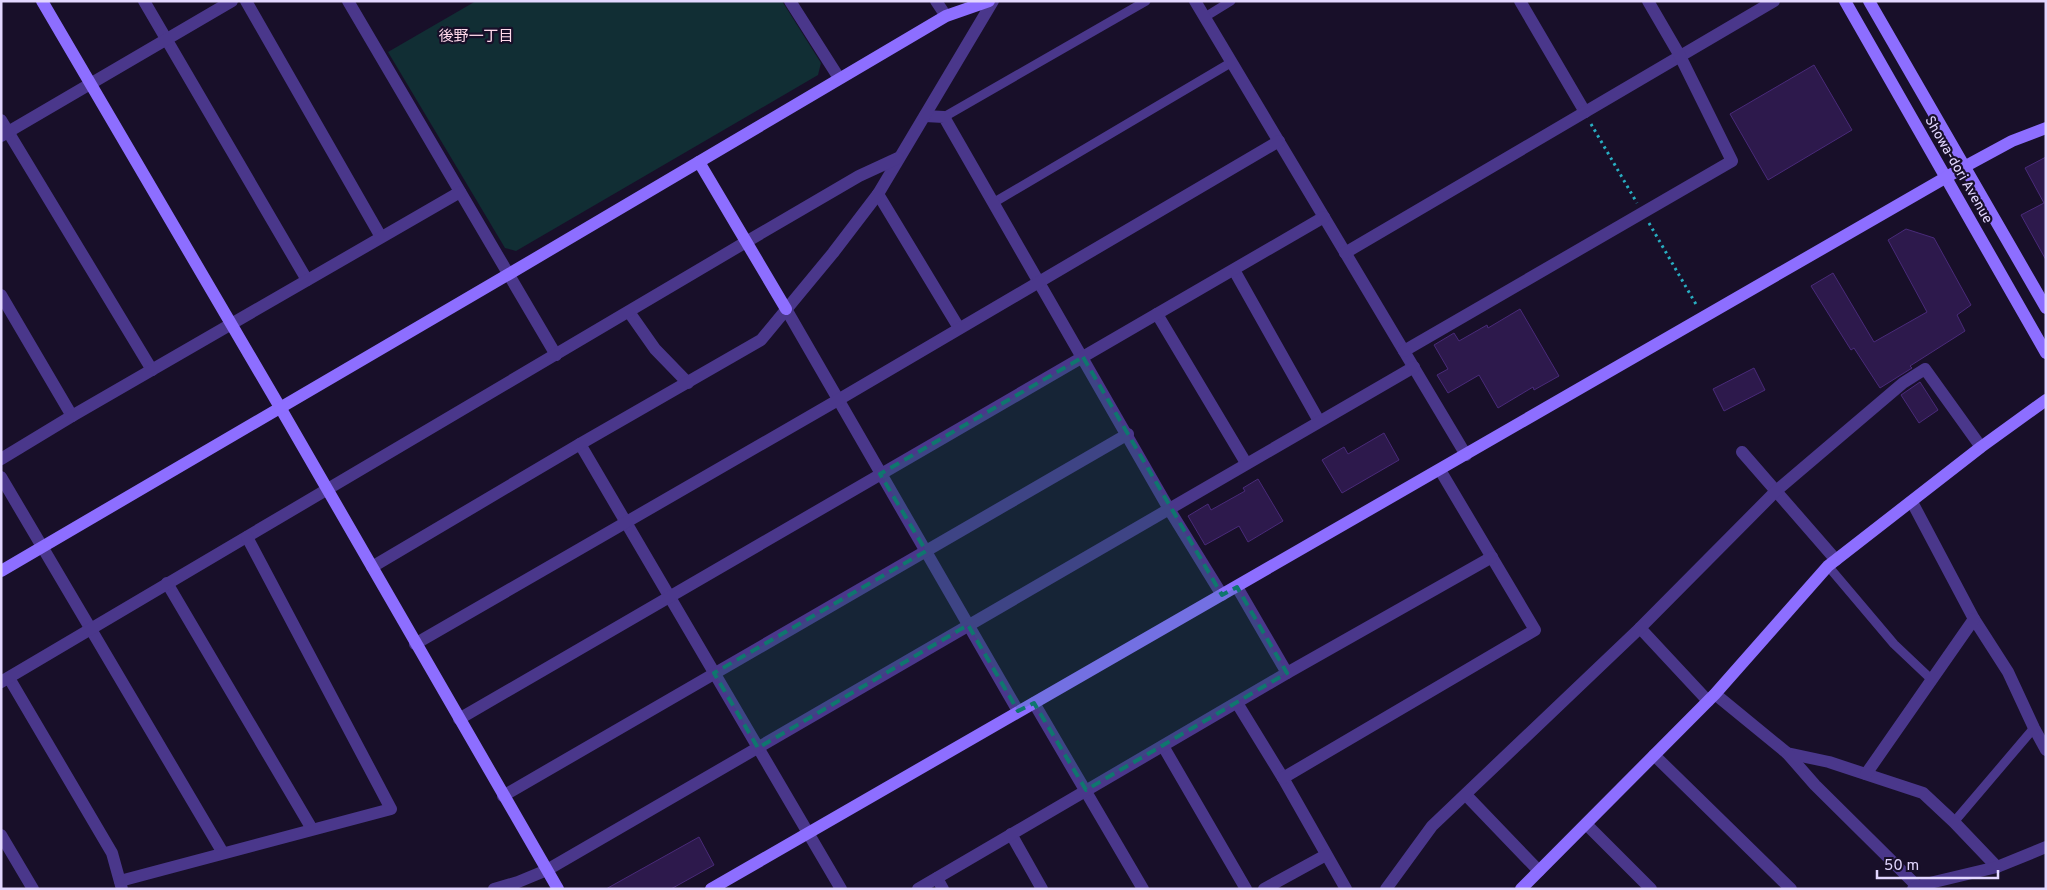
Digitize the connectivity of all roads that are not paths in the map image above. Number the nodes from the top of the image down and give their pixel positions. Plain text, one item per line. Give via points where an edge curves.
1 (42, 1) edge
2 (144, 1) edge
3 (232, 1) edge
4 (246, 1) edge
5 (348, 1) edge
6 (790, 1) edge
7 (936, 1) edge
8 (989, 1) edge
9 (993, 1) edge
10 (1146, 1) edge
11 (1196, 1) edge
12 (1232, 1) edge
13 (1520, 1) edge
14 (1648, 1) edge
15 (1774, 1) edge
16 (1845, 1) edge
17 (1868, 1) edge
18 (946, 16) junction
19 (1205, 17) junction
20 (166, 40) junction
21 (1680, 56) junction
22 (1232, 62) junction
23 (838, 78) junction
24 (90, 84) junction
25 (1585, 112) junction
26 (925, 116) junction
27 (944, 118) junction
28 (1, 120) edge
29 (2046, 128) edge
30 (5, 134) edge
31 (1279, 141) junction
32 (898, 158) junction
33 (699, 162) junction
34 (1964, 167) junction
35 (1945, 179) junction
36 (460, 192) junction
37 (878, 194) junction
38 (993, 203) junction
39 (1324, 218) junction
40 (381, 237) junction
41 (746, 242) junction
42 (1345, 253) junction
43 (1234, 270) junction
44 (509, 274) junction
45 (307, 280) junction
46 (1038, 281) junction
47 (1, 295) edge
48 (2046, 308) edge
49 (786, 309) junction
50 (629, 312) junction
51 (1157, 314) junction
52 (231, 324) junction
53 (958, 328) junction
54 (1404, 351) junction
55 (2046, 353) edge
56 (556, 354) junction
57 (1083, 357) junction
58 (1414, 367) junction
59 (152, 370) junction
60 (688, 383) junction
61 (838, 400) junction
62 (2046, 400) edge
63 (281, 408) junction
64 (72, 416) junction
65 (1319, 421) junction
66 (1128, 434) junction
67 (580, 444) junction
68 (1981, 447) junction
69 (1742, 452) dead end
70 (1466, 455) junction
71 (1, 459) edge
72 (1246, 463) junction
73 (1440, 470) junction
74 (880, 474) junction
75 (1, 477) edge
76 (326, 490) junction
77 (1776, 491) junction
78 (1912, 502) junction
79 (1169, 509) junction
80 (625, 521) junction
81 (247, 537) junction
82 (43, 547) junction
83 (926, 551) junction
84 (1492, 557) junction
85 (1832, 563) junction
86 (372, 567) junction
87 (1, 571) edge
88 (167, 583) junction
89 (1237, 586) junction
90 (1222, 595) junction
91 (669, 597) junction
92 (1974, 619) junction
93 (968, 625) junction
94 (92, 628) junction
95 (1640, 628) junction
96 (415, 644) junction
97 (714, 673) junction
98 (1287, 673) junction
99 (5, 680) edge
100 (1932, 680) junction
101 (1712, 698) junction
102 (1034, 703) junction
103 (1237, 703) junction
104 (1018, 711) junction
105 (458, 719) junction
106 (2034, 728) junction
107 (1163, 746) junction
108 (758, 748) junction
109 (2046, 750) edge
110 (1787, 753) junction
111 (1654, 755) junction
112 (1866, 774) junction
113 (1283, 778) junction
114 (1086, 790) junction
115 (1466, 795) junction
116 (503, 796) junction
117 (1954, 822) junction
118 (1586, 824) junction
119 (312, 829) junction
120 (1, 834) edge
121 (808, 834) junction
122 (1011, 834) junction
123 (2046, 847) edge
124 (223, 853) junction
125 (1326, 855) junction
126 (1997, 867) junction
127 (547, 870) junction
128 (1539, 871) junction
129 (940, 883) edge
130 (1953, 884) edge
131 (121, 885) edge
132 (1915, 887) edge
133 (33, 889) edge
134 (494, 889) edge
135 (558, 889) edge
136 (712, 889) edge
137 (840, 889) edge
138 (918, 889) edge
139 (1042, 889) edge
140 (1143, 889) edge
141 (1246, 889) edge
142 (1264, 889) edge
143 (1346, 889) edge
144 (1386, 889) edge
145 (1520, 889) edge
146 (1651, 889) edge
147 (1791, 889) edge

1 - 24 street
2 - 20 street
3 - 20 street
4 - 40 street
5 - 36 street
6 - 23 street
7 - 18 street
8 - 18 street
9 - 26 street
10 - 27 lane
11 - 19 street
12 - 19 lane
13 - 25 street
14 - 21 street
15 - 21 street
16 - 35 street, Showa-dori Avenue
17 - 34 street, Showa-dori Avenue
18 - 23 street
19 - 22 street
20 - 24 street
20 - 45 street
21 - 25 street
21 - 54 street via 1732,161
22 - 31 street
22 - 38 lane
23 - 33 street
24 - 30 street
24 - 52 street
25 - 42 street
26 - 27 street
26 - 32 street
27 - 38 street
28 - 30 street
29 - 34 street via 2012,141
30 - 59 street
31 - 39 street
31 - 46 street
32 - 37 street
32 - 41 street via 859,176
33 - 41 street
33 - 44 street
34 - 35 street
34 - 48 street, Showa-dori Avenue
35 - 55 street, Showa-dori Avenue
35 - 70 street
36 - 40 street
36 - 44 street
37 - 49 street
37 - 53 street
38 - 46 street
39 - 42 street
39 - 43 street
40 - 45 street
41 - 49 street
41 - 50 street
42 - 54 street
43 - 51 street
43 - 65 street
44 - 56 street
44 - 63 street
45 - 52 street
46 - 53 street
46 - 57 street
47 - 64 street
49 - 60 street via 761,340
49 - 61 street
50 - 56 street
50 - 60 street via 655,349
51 - 57 street
51 - 72 street
52 - 59 street
52 - 63 street
53 - 61 street
54 - 58 street
56 - 76 street
57 - 66 street
57 - 74 street
58 - 65 street
58 - 70 street
59 - 64 street
60 - 67 street
61 - 74 street
61 - 80 street
62 - 68 street
63 - 76 street
63 - 82 street
64 - 71 street
65 - 72 street
66 - 79 street
66 - 83 street
67 - 80 street
67 - 86 street
68 - 77 street via 1925,369 1903,383
68 - 78 street
69 - 77 street
70 - 73 street
72 - 79 street
73 - 84 street
73 - 89 street
74 - 83 street
74 - 91 street
75 - 82 street
76 - 81 street
76 - 86 street
77 - 85 street
77 - 95 street
78 - 85 street
78 - 92 street
79 - 90 street
79 - 93 street
80 - 91 street
80 - 96 street
81 - 88 street
81 - 119 street via 391,809
82 - 87 street
82 - 94 street
83 - 93 street
83 - 97 street
84 - 98 street
84 - 113 street via 1535,630
85 - 100 lane via 1894,644
85 - 101 street
86 - 96 street
88 - 94 street
88 - 119 street
89 - 90 street
89 - 98 street
90 - 102 street
91 - 97 street
91 - 105 street
92 - 100 street
92 - 106 street via 2008,672
93 - 104 street
93 - 108 street
94 - 99 street
94 - 124 street
95 - 101 street
95 - 115 street
96 - 105 street
97 - 108 street
97 - 116 street
98 - 103 street
99 - 131 street via 112,853
100 - 112 street
101 - 110 street
101 - 111 street
102 - 104 street
102 - 114 street
103 - 107 street
103 - 113 street
104 - 121 street
105 - 116 street
106 - 109 street
106 - 117 lane
107 - 114 street
107 - 141 street
108 - 121 street
108 - 127 street
110 - 112 street
110 - 132 street
111 - 118 street
111 - 147 street
112 - 117 street via 1923,793
113 - 125 street
114 - 122 street
114 - 140 street
115 - 128 street
115 - 144 street via 1432,826
116 - 127 street
117 - 126 street
118 - 128 street
118 - 146 street
119 - 124 street
120 - 133 street
121 - 136 street
121 - 137 street
122 - 129 street
122 - 139 street
123 - 126 street
124 - 131 street
125 - 142 street
125 - 143 street
126 - 130 street
127 - 134 street
127 - 135 street
128 - 145 street
129 - 138 street
130 - 132 street

